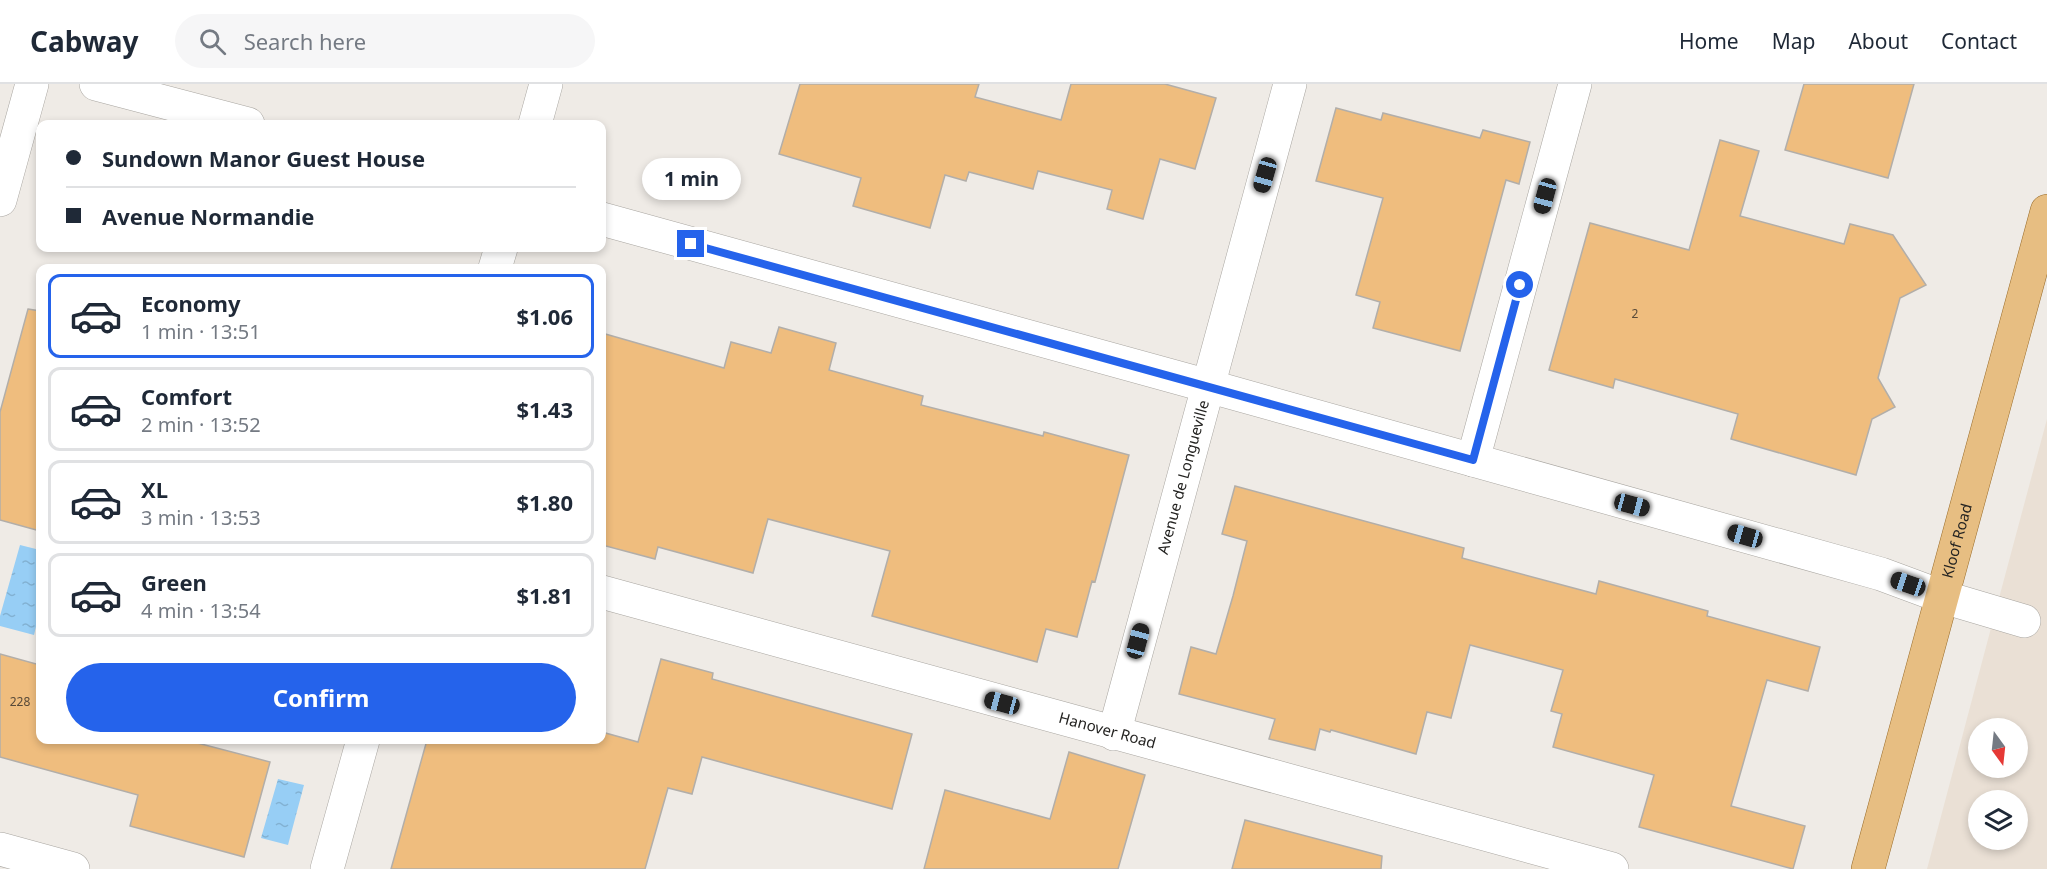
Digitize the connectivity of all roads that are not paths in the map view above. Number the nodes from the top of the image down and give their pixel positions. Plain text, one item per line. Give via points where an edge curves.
1 (32, 84) edge
2 (96, 84) edge
3 (546, 84) edge
4 (1290, 84) edge
5 (1575, 84) edge
6 (233, 120) edge
7 (536, 120) edge
8 (0, 200) edge
9 (2047, 211) edge
10 (606, 220) edge
11 (2043, 246) edge
12 (1208, 386) junction
13 (1473, 460) junction
14 (606, 593) edge
15 (1943, 597) junction
16 (2024, 621) dead end
17 (1113, 734) junction
18 (362, 744) edge
19 (0, 849) edge
20 (73, 869) edge
21 (327, 869) edge
22 (1612, 869) edge
23 (1868, 869) edge

1 - 8 street
2 - 6 street
3 - 7 street
4 - 12 street, Avenue de Longueville
5 - 13 street
9 - 11 main road, Kloof Road
10 - 12 street
11 - 15 main road, Kloof Road
12 - 13 street
12 - 17 street, Avenue de Longueville
13 - 15 street via 1881,574
14 - 17 street, Hanover Road
15 - 16 street
15 - 23 main road, Kloof Road
17 - 22 street, Hanover Road
18 - 21 street
19 - 20 street

